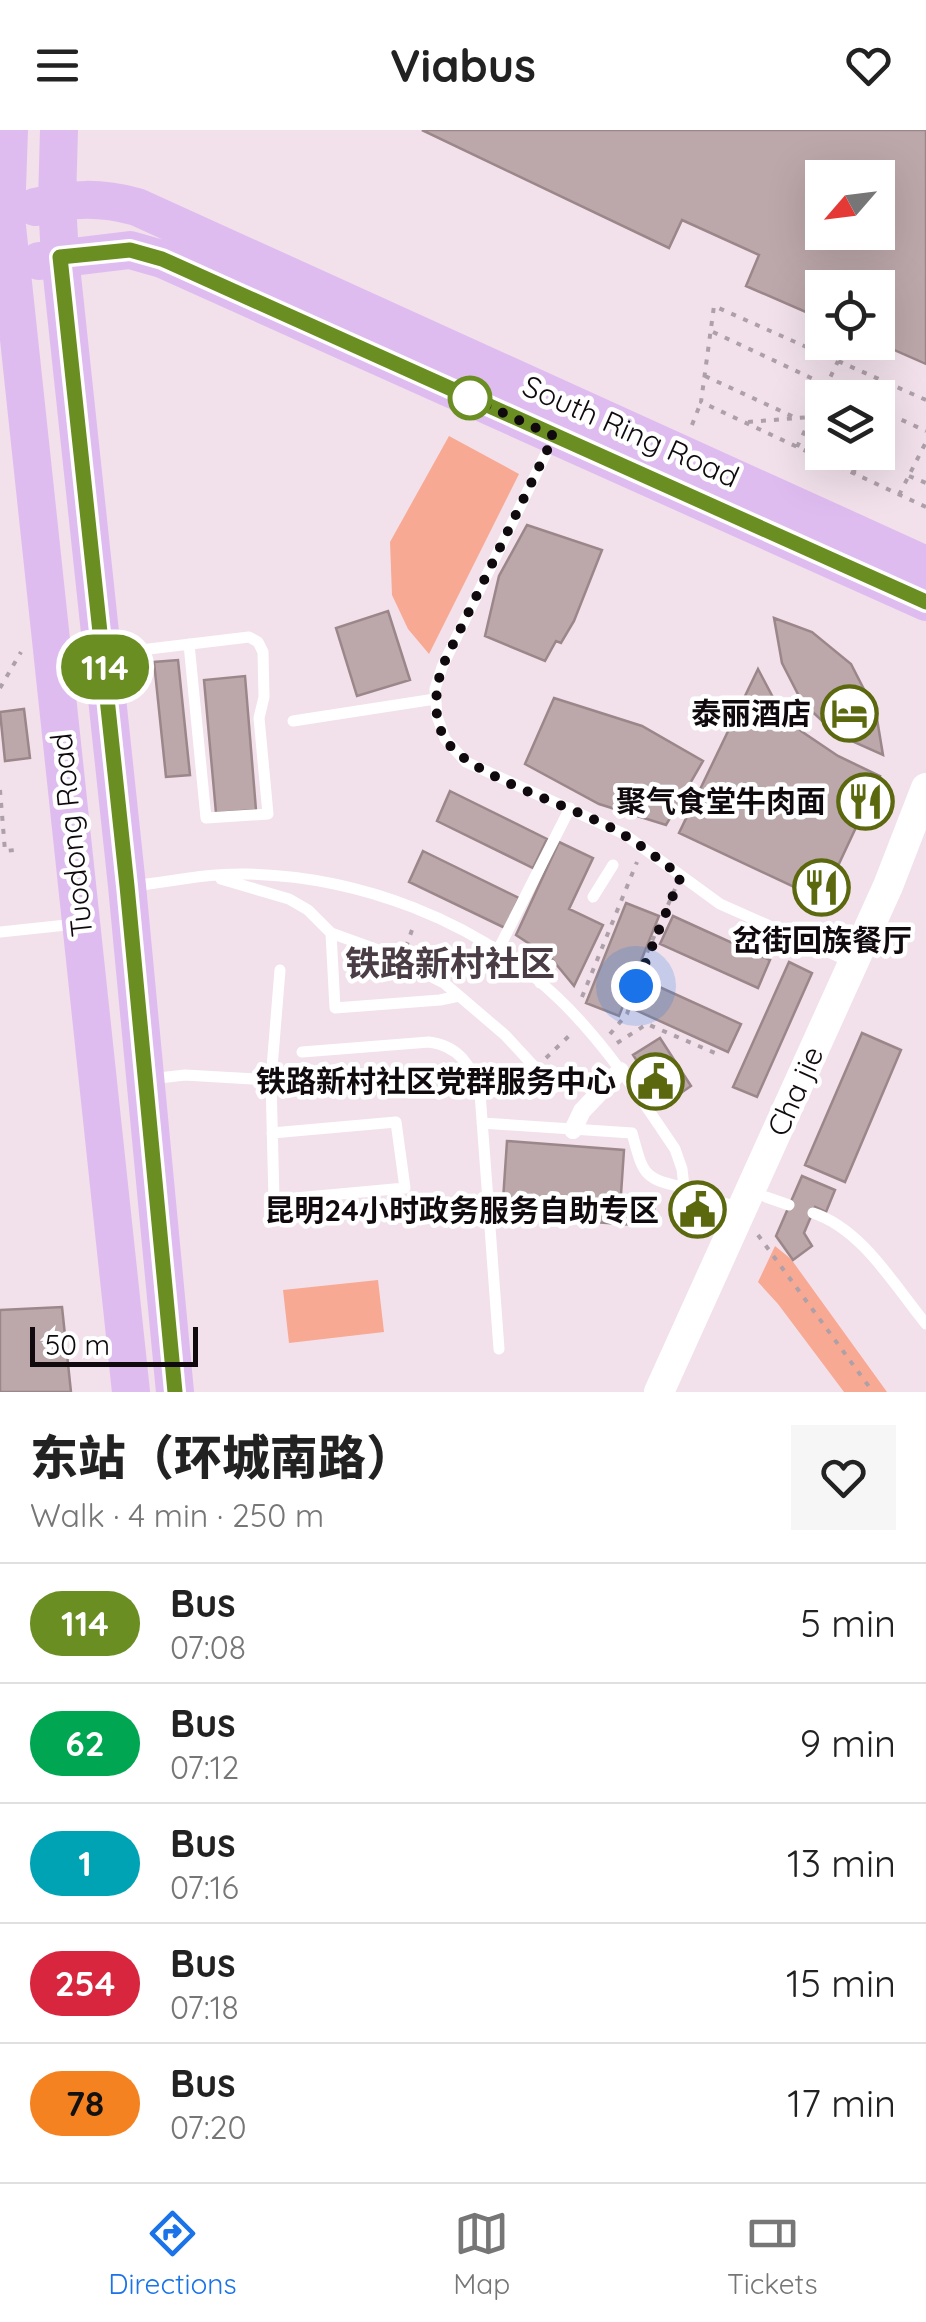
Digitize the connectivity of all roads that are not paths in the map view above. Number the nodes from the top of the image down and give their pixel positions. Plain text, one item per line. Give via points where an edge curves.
1 (10, 130) edge
2 (59, 130) edge
3 (57, 202) junction
4 (3, 219) edge
5 (60, 257) junction
6 (6, 275) edge
7 (554, 436) junction
8 (926, 565) edge
9 (926, 602) edge
10 (189, 644) junction
11 (103, 654) junction
12 (435, 699) junction
13 (293, 721) dead end
14 (926, 788) edge
15 (570, 808) junction
16 (926, 834) edge
17 (613, 865) dead end
18 (212, 877) junction
19 (127, 886) junction
20 (593, 897) dead end
21 (81, 923) junction
22 (0, 932) edge
23 (331, 933) junction
24 (498, 950) junction
25 (853, 963) junction
26 (550, 965) dead end
27 (280, 970) dead end
28 (540, 983) junction
29 (459, 996) junction
30 (302, 1052) dead end
31 (620, 1070) junction
32 (145, 1079) junction
33 (270, 1080) junction
34 (554, 1088) dead end
35 (482, 1122) junction
36 (573, 1130) junction
37 (272, 1133) junction
38 (684, 1187) junction
39 (762, 1210) junction
40 (813, 1213) dead end
41 (926, 1324) edge
42 (500, 1349) dead end
43 (131, 1392) edge
44 (175, 1392) edge
45 (659, 1392) edge
46 (677, 1392) edge

1 - 4 main road, Tuodong Road
2 - 3 main road, Tuodong Road
3 - 4 main road, South Ring Road
3 - 5 main road, Tuodong Road
3 - 8 main road, South Ring Road via 105,198 137,207
4 - 6 main road, Tuodong Road
5 - 6 main road, South Ring Road
5 - 7 main road, South Ring Road via 130,250 162,259
5 - 11 main road, Tuodong Road
6 - 21 main road, Tuodong Road
7 - 9 main road, South Ring Road
7 - 12 lane via 442,667
10 - 10 lane via 249,637 263,652 260,718 268,814 206,818
10 - 11 lane
11 - 19 main road, Tuodong Road
12 - 13 lane
12 - 15 lane via 445,739 466,762
14 - 25 street, Cha jie
15 - 24 lane
15 - 25 lane via 624,834 720,904
16 - 39 street, Cha jie
17 - 20 lane
18 - 19 lane
18 - 23 lane via 289,899
18 - 24 lane via 301,876 373,894
19 - 32 main road, Tuodong Road
21 - 22 lane
21 - 43 main road, Tuodong Road
23 - 29 lane via 418,969
23 - 29 lane via 336,1008
24 - 28 lane
25 - 39 street, Cha jie
26 - 28 lane
27 - 33 lane
28 - 31 lane
29 - 34 lane
30 - 35 lane via 447,1044 473,1071
31 - 36 street via 582,1110
31 - 38 lane via 674,1150
32 - 33 lane
32 - 44 main road, Tuodong Road
33 - 37 lane
35 - 36 lane
35 - 42 lane
36 - 38 lane via 632,1133 648,1177
37 - 37 lane via 274,1200 405,1188 396,1122
38 - 39 lane
39 - 45 street, Cha jie
39 - 46 street, Cha jie
40 - 41 lane via 856,1240

